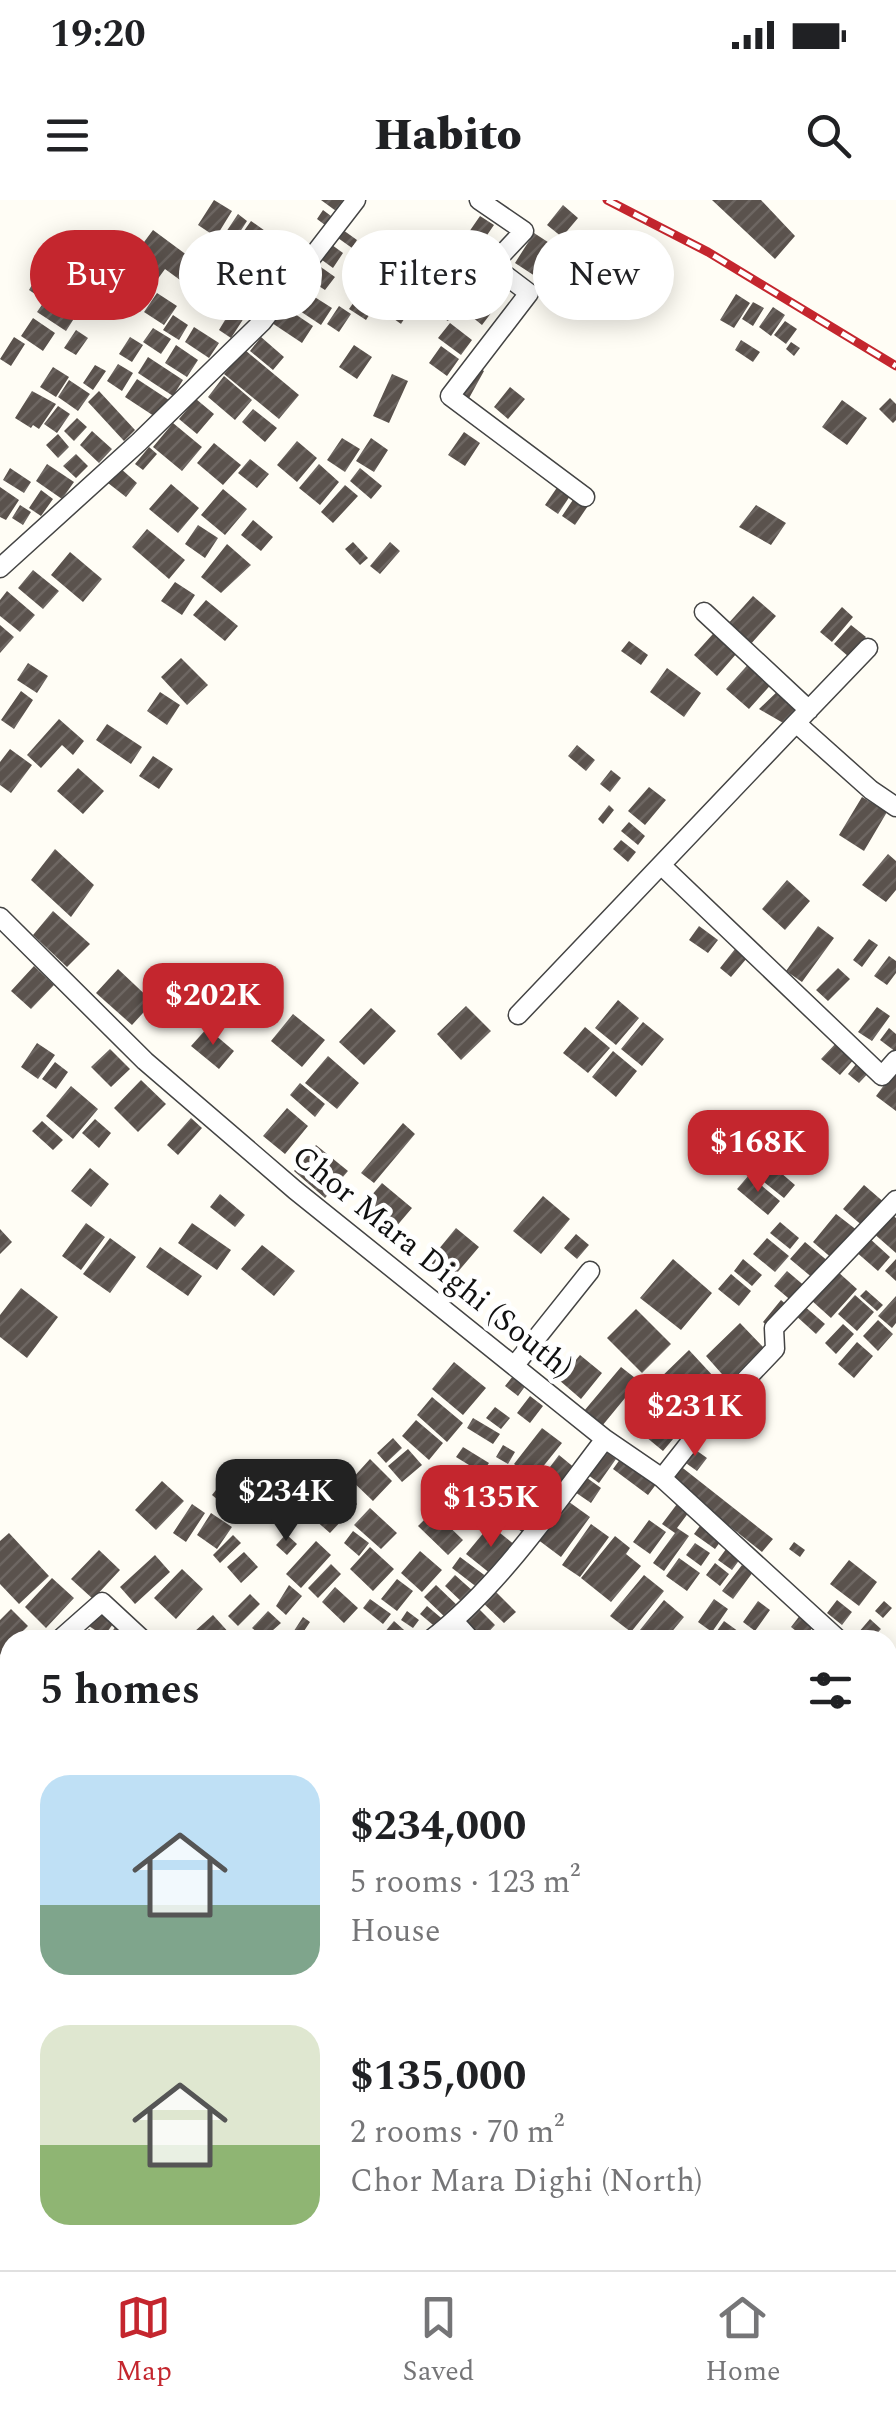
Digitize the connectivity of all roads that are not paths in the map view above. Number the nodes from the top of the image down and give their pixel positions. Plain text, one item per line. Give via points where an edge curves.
1 (356, 200) edge
2 (479, 200) edge
3 (585, 497) dead end
4 (0, 568) edge
5 (704, 612) dead end
6 (868, 648) dead end
7 (802, 716) junction
8 (896, 807) edge
9 (661, 865) junction
10 (0, 917) edge
11 (518, 1015) dead end
12 (896, 1060) edge
13 (896, 1200) edge
14 (590, 1271) dead end
15 (515, 1365) junction
16 (605, 1439) junction
17 (662, 1478) junction
18 (454, 1622) junction
19 (70, 1630) edge
20 (132, 1630) edge
21 (443, 1630) edge
22 (462, 1630) edge
23 (828, 1630) edge

1 - 4 street via 262,322
2 - 3 street via 524,230 492,265 530,293 450,396
5 - 7 street
6 - 7 street
7 - 8 street via 871,790
7 - 9 street
9 - 11 street
9 - 12 street via 882,1076
10 - 15 street, Chor Mara Dighi (South) via 144,1061
13 - 17 street via 774,1328 775,1348
14 - 15 street
15 - 16 street, Chor Mara Dighi (South)
16 - 17 street, Chor Mara Dighi (South)
16 - 18 street
17 - 23 street, Chor Mara Dighi (South)
18 - 21 street
18 - 22 street
19 - 20 street via 102,1602

